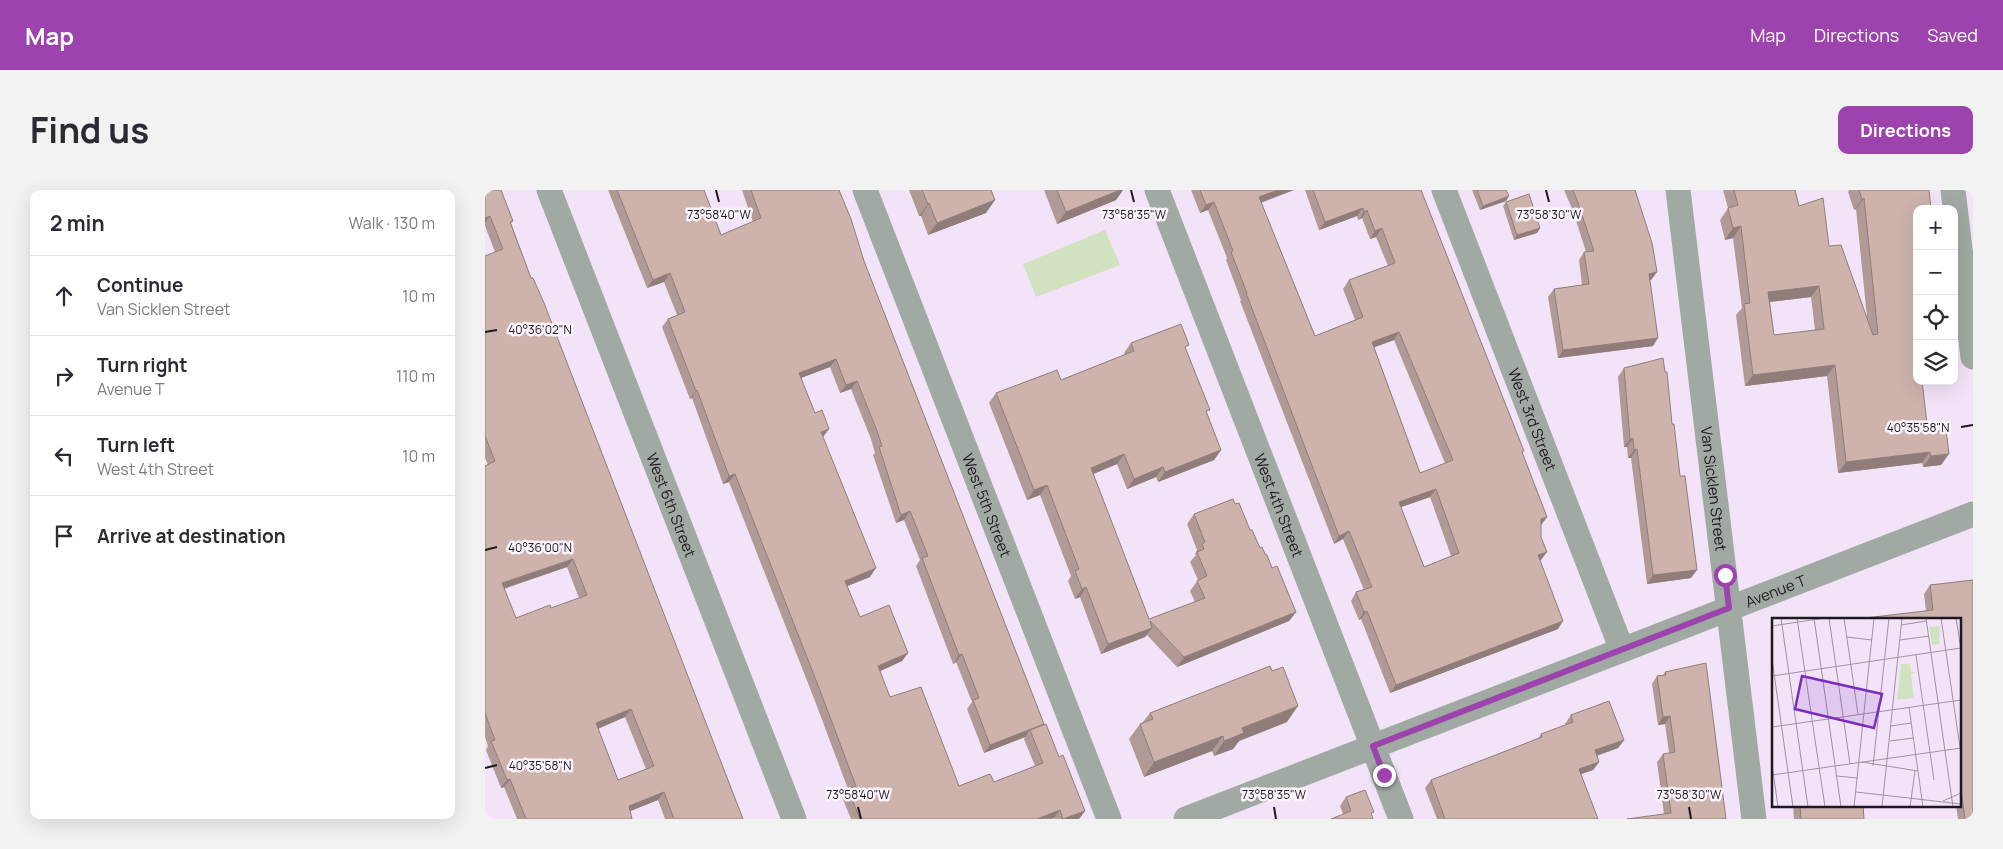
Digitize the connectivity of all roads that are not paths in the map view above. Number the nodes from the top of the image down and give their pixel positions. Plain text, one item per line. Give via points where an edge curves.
1 (549, 190) edge
2 (865, 190) edge
3 (1157, 190) edge
4 (1444, 190) edge
5 (1678, 190) edge
6 (1953, 190) edge
7 (1973, 357) edge
8 (1973, 514) edge
9 (1729, 608) junction
10 (1622, 650) junction
11 (1373, 746) junction
12 (794, 819) edge
13 (1109, 819) edge
14 (1186, 819) edge
15 (1401, 819) edge
16 (1755, 819) edge

1 - 12 street, West 6th Street
2 - 13 street, West 5th Street
3 - 11 street, West 4th Street
4 - 10 street, West 3rd Street
5 - 9 street, Van Sicklen Street
6 - 7 street
8 - 9 street, Avenue T
9 - 10 street, Avenue T
9 - 16 street, Van Sicklen Street
10 - 11 street, Avenue T
11 - 14 street, Avenue T
11 - 15 street, West 4th Street

